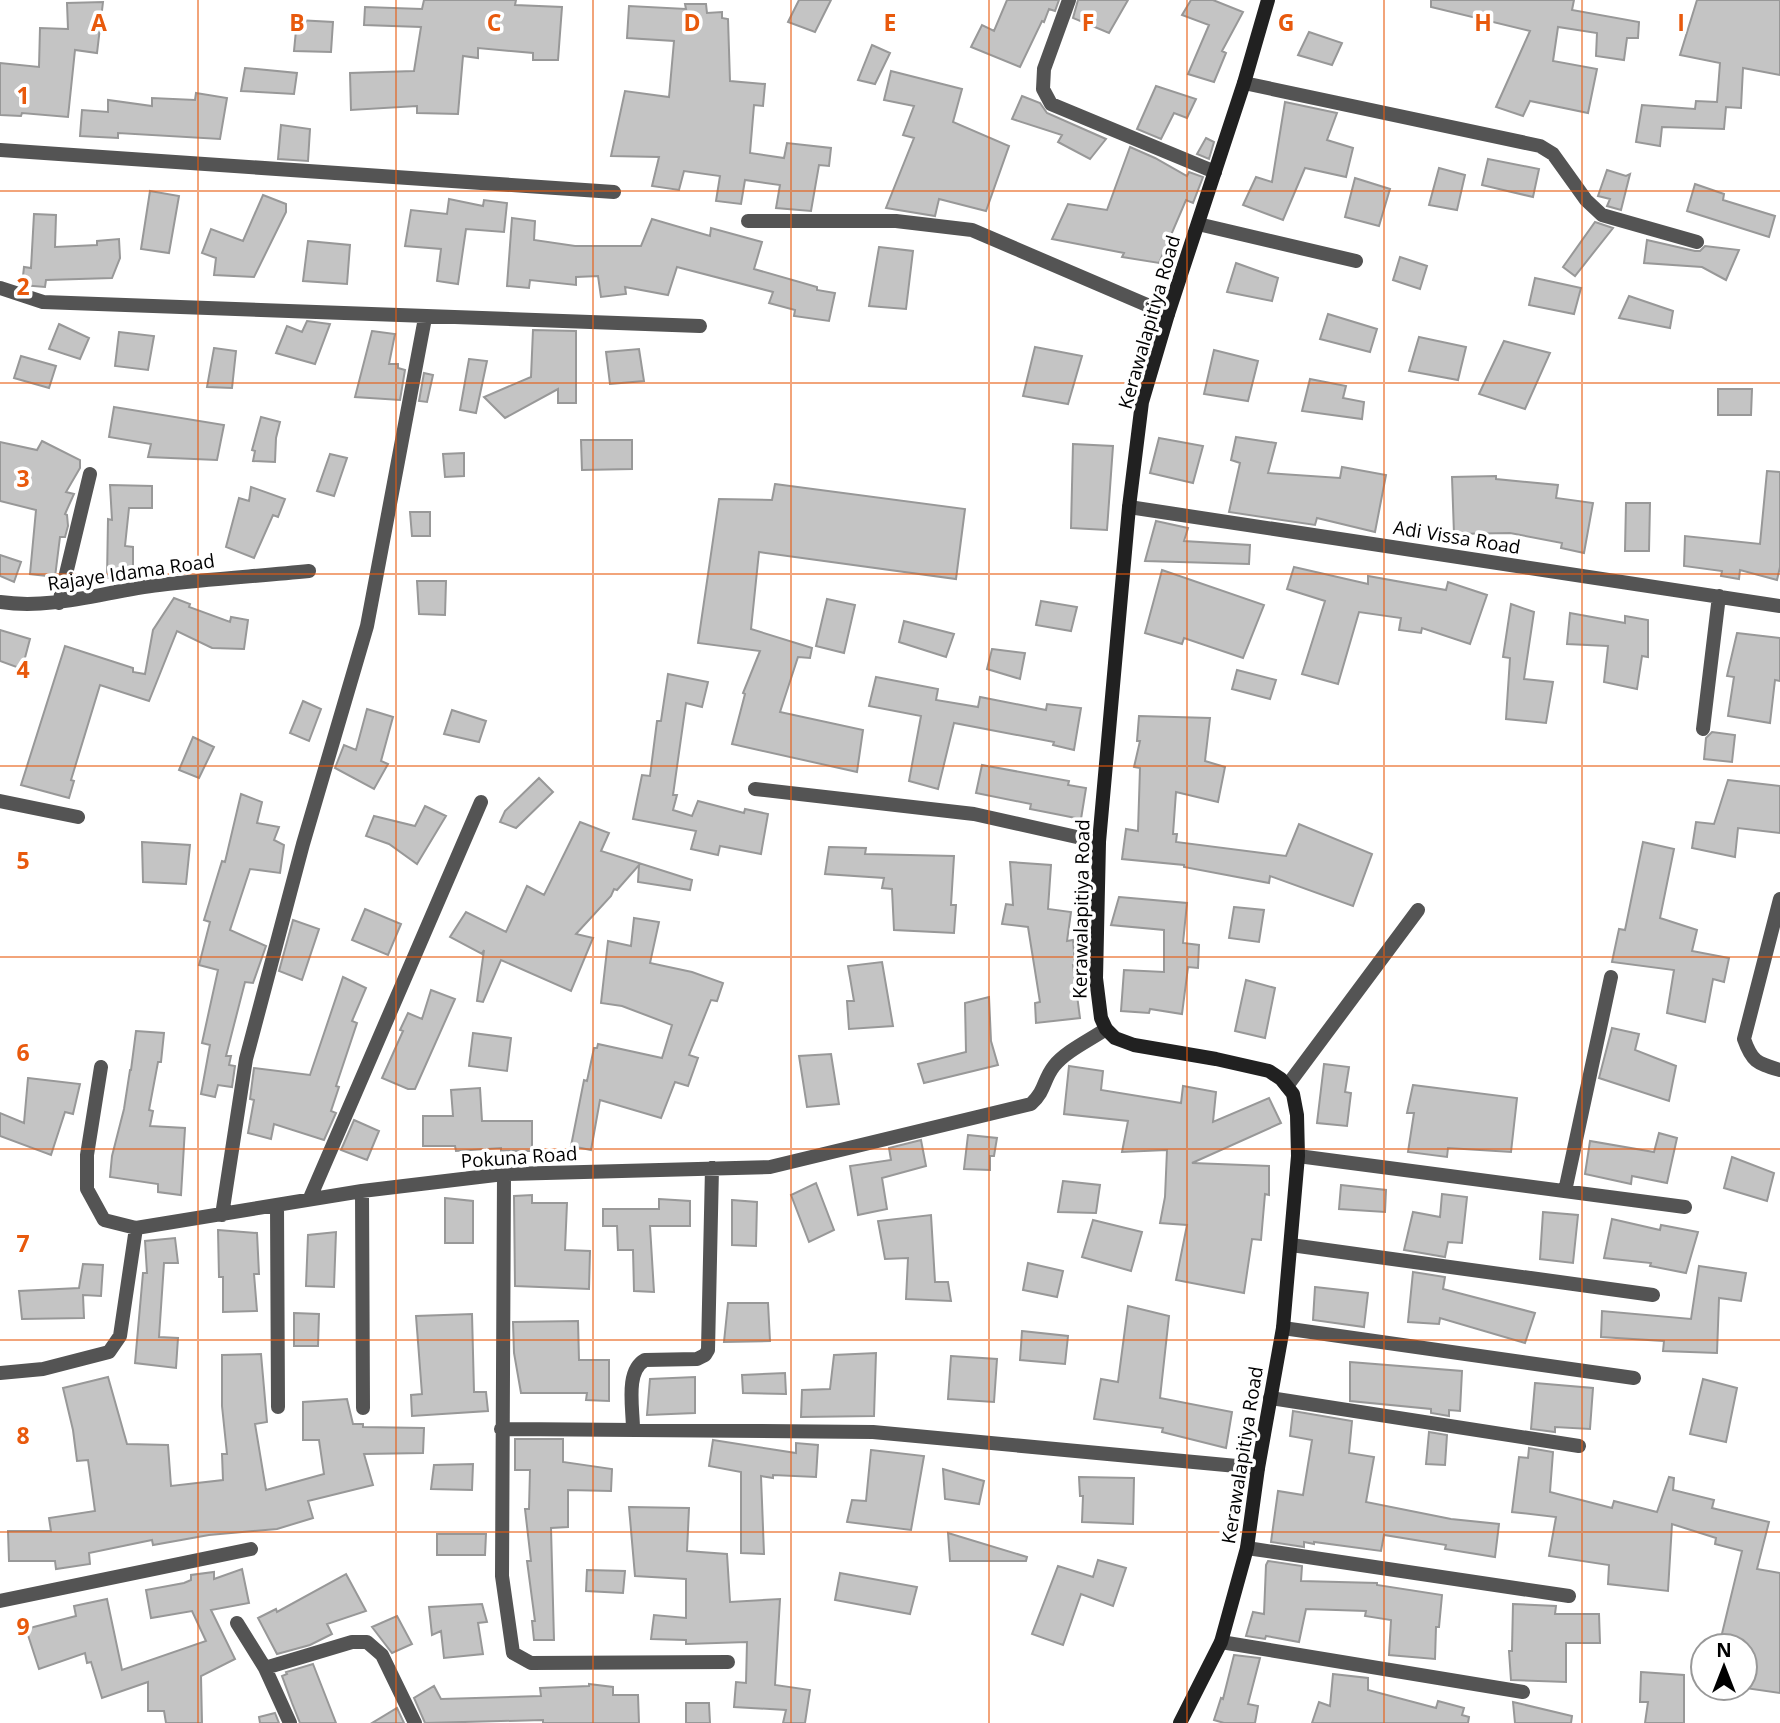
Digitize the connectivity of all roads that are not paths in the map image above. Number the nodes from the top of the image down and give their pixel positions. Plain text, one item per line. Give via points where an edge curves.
1 (1069, 0) edge
2 (1268, 0) edge
3 (1244, 83) junction
4 (0, 150) edge
5 (1215, 172) junction
6 (614, 192) dead end
7 (748, 221) dead end
8 (1198, 224) junction
9 (1697, 242) dead end
10 (1356, 261) dead end
11 (0, 288) edge
12 (1168, 314) junction
13 (425, 318) junction
14 (700, 326) dead end
15 (90, 474) dead end
16 (1129, 507) junction
17 (309, 571) dead end
18 (1719, 596) junction
19 (0, 602) edge
20 (59, 603) junction
21 (1780, 606) edge
22 (1703, 729) dead end
23 (755, 789) dead end
24 (0, 801) edge
25 (481, 802) dead end
26 (78, 817) dead end
27 (1099, 842) junction
28 (1780, 899) edge
29 (1418, 910) dead end
30 (1611, 977) dead end
31 (1106, 1029) junction
32 (101, 1067) dead end
33 (1780, 1070) edge
34 (1287, 1086) junction
35 (1298, 1156) junction
36 (712, 1168) junction
37 (504, 1174) junction
38 (362, 1191) junction
39 (1565, 1191) junction
40 (310, 1199) junction
41 (277, 1205) junction
42 (1685, 1207) dead end
43 (222, 1215) junction
44 (136, 1228) junction
45 (1291, 1245) junction
46 (1653, 1295) dead end
47 (1283, 1328) junction
48 (0, 1373) edge
49 (1634, 1378) dead end
50 (1270, 1398) junction
51 (278, 1407) dead end
52 (363, 1408) dead end
53 (501, 1429) junction
54 (633, 1429) junction
55 (1579, 1446) dead end
56 (1258, 1468) junction
57 (1247, 1548) junction
58 (251, 1549) dead end
59 (1569, 1596) dead end
60 (0, 1601) edge
61 (237, 1623) dead end
62 (1222, 1642) junction
63 (728, 1662) dead end
64 (265, 1668) junction
65 (1523, 1692) dead end
66 (290, 1723) edge
67 (415, 1723) edge
68 (1180, 1723) edge

1 - 5 street via 1044,69 1043,89 1051,104
2 - 3 street, Kerawalapitiya Road
3 - 5 street, Kerawalapitiya Road
3 - 9 street via 1540,146 1553,154 1602,215
4 - 6 street
5 - 8 street, Kerawalapitiya Road
7 - 12 street via 896,221 972,230
8 - 10 street
8 - 12 street, Kerawalapitiya Road
11 - 13 street via 43,302
12 - 16 street, Kerawalapitiya Road via 1142,402
13 - 14 street
13 - 43 street via 367,626 246,1059
15 - 20 street
16 - 18 street, Adi Vissa Road
16 - 27 street, Kerawalapitiya Road
17 - 20 street, Rajaye Idama Road via 158,585
18 - 21 street, Adi Vissa Road
18 - 22 street
19 - 20 street, Rajaye Idama Road
23 - 27 street via 974,814
24 - 26 street
25 - 40 street
27 - 31 street, Kerawalapitiya Road via 1096,978
28 - 33 street via 1744,1039 1750,1056
29 - 34 street
30 - 39 street
31 - 34 street via 1134,1045 1269,1071
31 - 36 street, Pokuna Road via 1057,1062 1042,1094 1031,1104 770,1167
32 - 44 street via 87,1155 87,1189 104,1220
34 - 35 street, Kerawalapitiya Road via 1296,1104
35 - 39 street
35 - 45 street, Kerawalapitiya Road
36 - 37 street, Pokuna Road
36 - 54 street via 708,1350 697,1359 638,1364 633,1373
37 - 38 street, Pokuna Road
37 - 53 street
38 - 40 street, Pokuna Road
38 - 52 street
39 - 42 street
40 - 41 street, Pokuna Road
41 - 43 street, Pokuna Road
41 - 51 street
43 - 44 street, Pokuna Road
44 - 48 street via 120,1336 109,1352 43,1369
45 - 46 street
45 - 47 street, Kerawalapitiya Road
47 - 49 street
47 - 50 street, Kerawalapitiya Road
50 - 55 street
50 - 56 street, Kerawalapitiya Road
53 - 54 street
53 - 63 street via 502,1576 513,1653 531,1663
54 - 56 street via 873,1432
56 - 57 street, Kerawalapitiya Road
57 - 59 street
57 - 62 street, Kerawalapitiya Road
58 - 60 street
61 - 64 street
62 - 65 street
62 - 68 street, Kerawalapitiya Road
64 - 66 street
64 - 67 street via 352,1642 367,1642 382,1656

